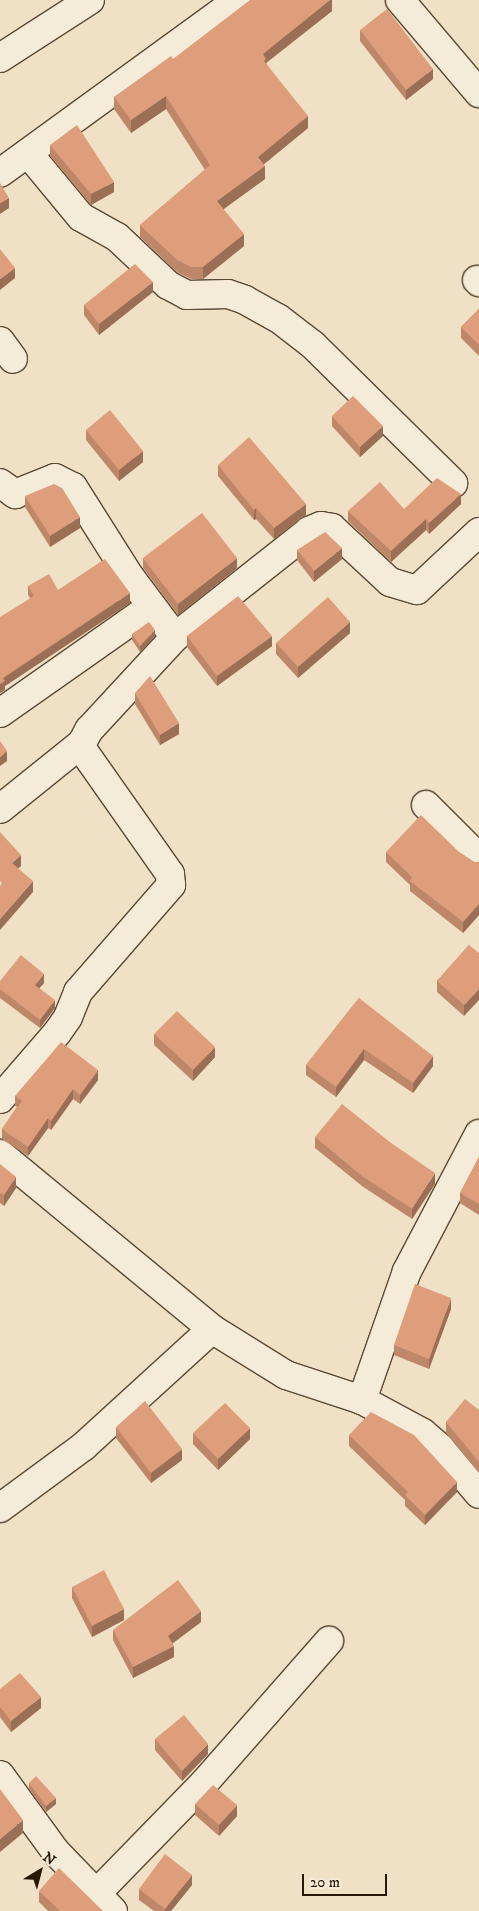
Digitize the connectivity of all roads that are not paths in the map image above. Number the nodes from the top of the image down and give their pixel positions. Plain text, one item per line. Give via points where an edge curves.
1 (90, 0) edge
2 (238, 0) edge
3 (400, 0) edge
4 (0, 58) edge
5 (479, 93) edge
6 (28, 152) junction
7 (0, 173) edge
8 (454, 483) dead end
9 (0, 484) edge
10 (479, 532) edge
11 (151, 607) junction
12 (175, 637) junction
13 (0, 713) edge
14 (82, 743) junction
15 (426, 805) dead end
16 (0, 809) edge
17 (479, 858) edge
18 (0, 1099) edge
19 (479, 1134) edge
20 (0, 1154) edge
21 (212, 1330) junction
22 (362, 1400) junction
23 (479, 1494) edge
24 (0, 1508) edge
25 (329, 1641) dead end
26 (0, 1775) edge
27 (105, 1903) edge

1 - 4 street
2 - 6 street
3 - 5 street
6 - 7 street
6 - 8 street via 81,217 117,237 168,285 187,295 228,294 245,300 278,318 313,345
9 - 11 street via 15,494 55,478 73,486
10 - 12 street via 416,590 390,582 344,537 332,528 321,526
11 - 12 street
11 - 13 street
12 - 14 street via 89,730
14 - 16 street
14 - 18 street via 83,750 170,874 171,885 78,992 68,1018
15 - 17 street
19 - 22 street via 408,1271
20 - 21 street
21 - 22 street via 286,1375
21 - 24 street via 84,1446
22 - 23 street via 423,1433
25 - 27 street
26 - 27 street via 56,1852

